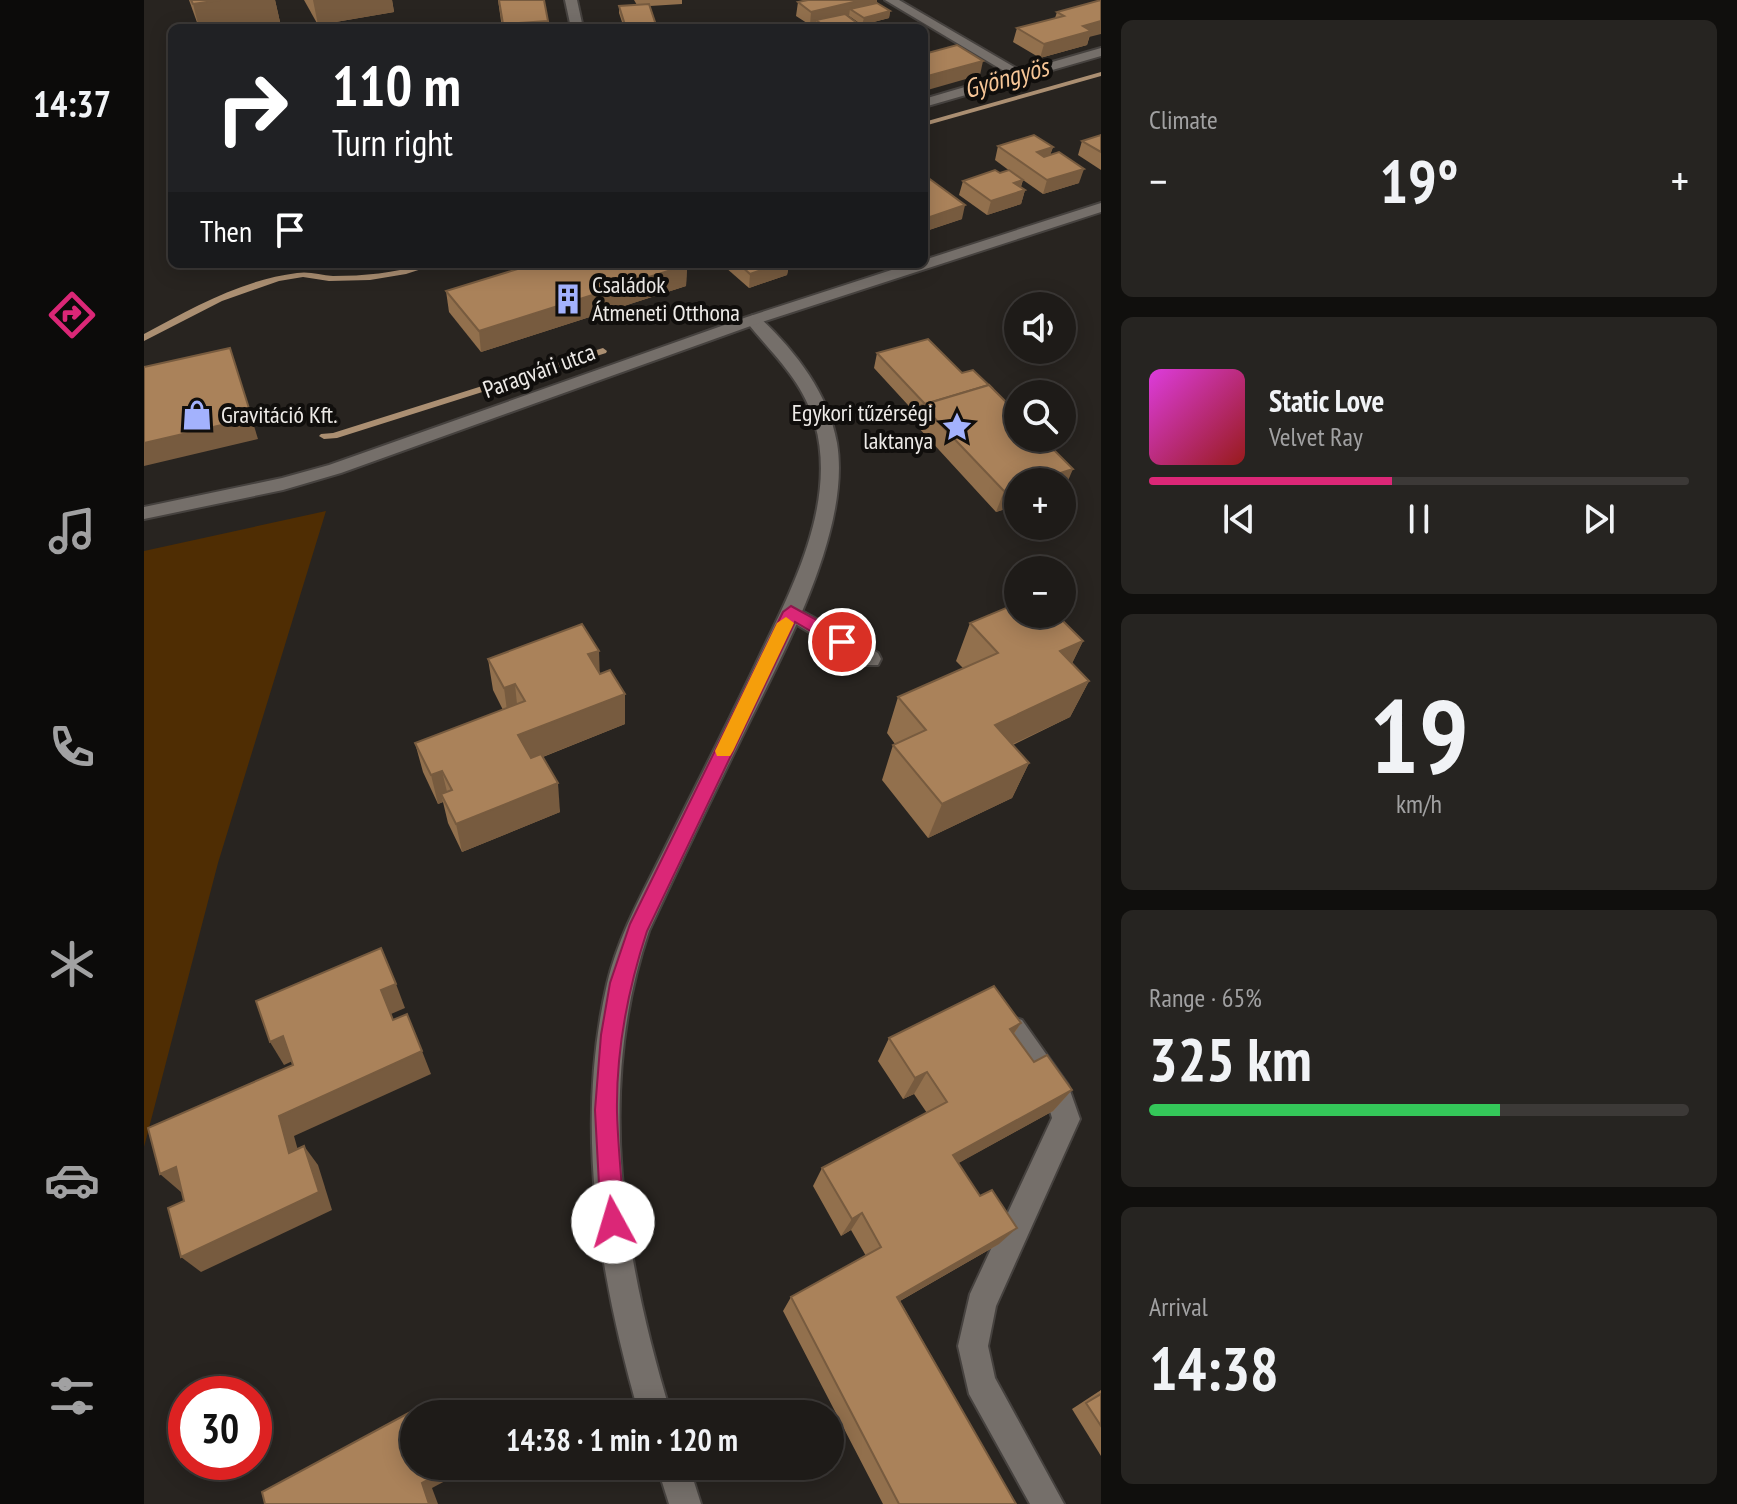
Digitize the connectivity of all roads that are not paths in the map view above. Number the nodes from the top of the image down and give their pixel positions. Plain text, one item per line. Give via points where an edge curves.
1 (571, 0) edge
2 (891, 0) edge
3 (576, 24) edge
4 (1101, 52) edge
5 (1021, 76) junction
6 (928, 102) edge
7 (1101, 207) edge
8 (928, 263) edge
9 (913, 268) edge
10 (753, 320) junction
11 (144, 513) edge
12 (791, 612) junction
13 (871, 659) dead end
14 (1013, 1029) edge
15 (651, 1400) edge
16 (677, 1480) edge
17 (685, 1504) edge
18 (1048, 1504) edge

1 - 3 street
2 - 5 street
4 - 5 street
5 - 6 street
7 - 8 street, Paragvári utca
9 - 10 street, Paragvári utca
10 - 11 street, Paragvári utca via 335,469
10 - 12 street via 787,352 808,385 824,424 830,466 824,513
12 - 13 street
12 - 15 street via 637,930 620,983 606,1110 609,1197 624,1298
14 - 18 street via 1059,1094 1066,1119 981,1305 973,1346 980,1383
16 - 17 street

